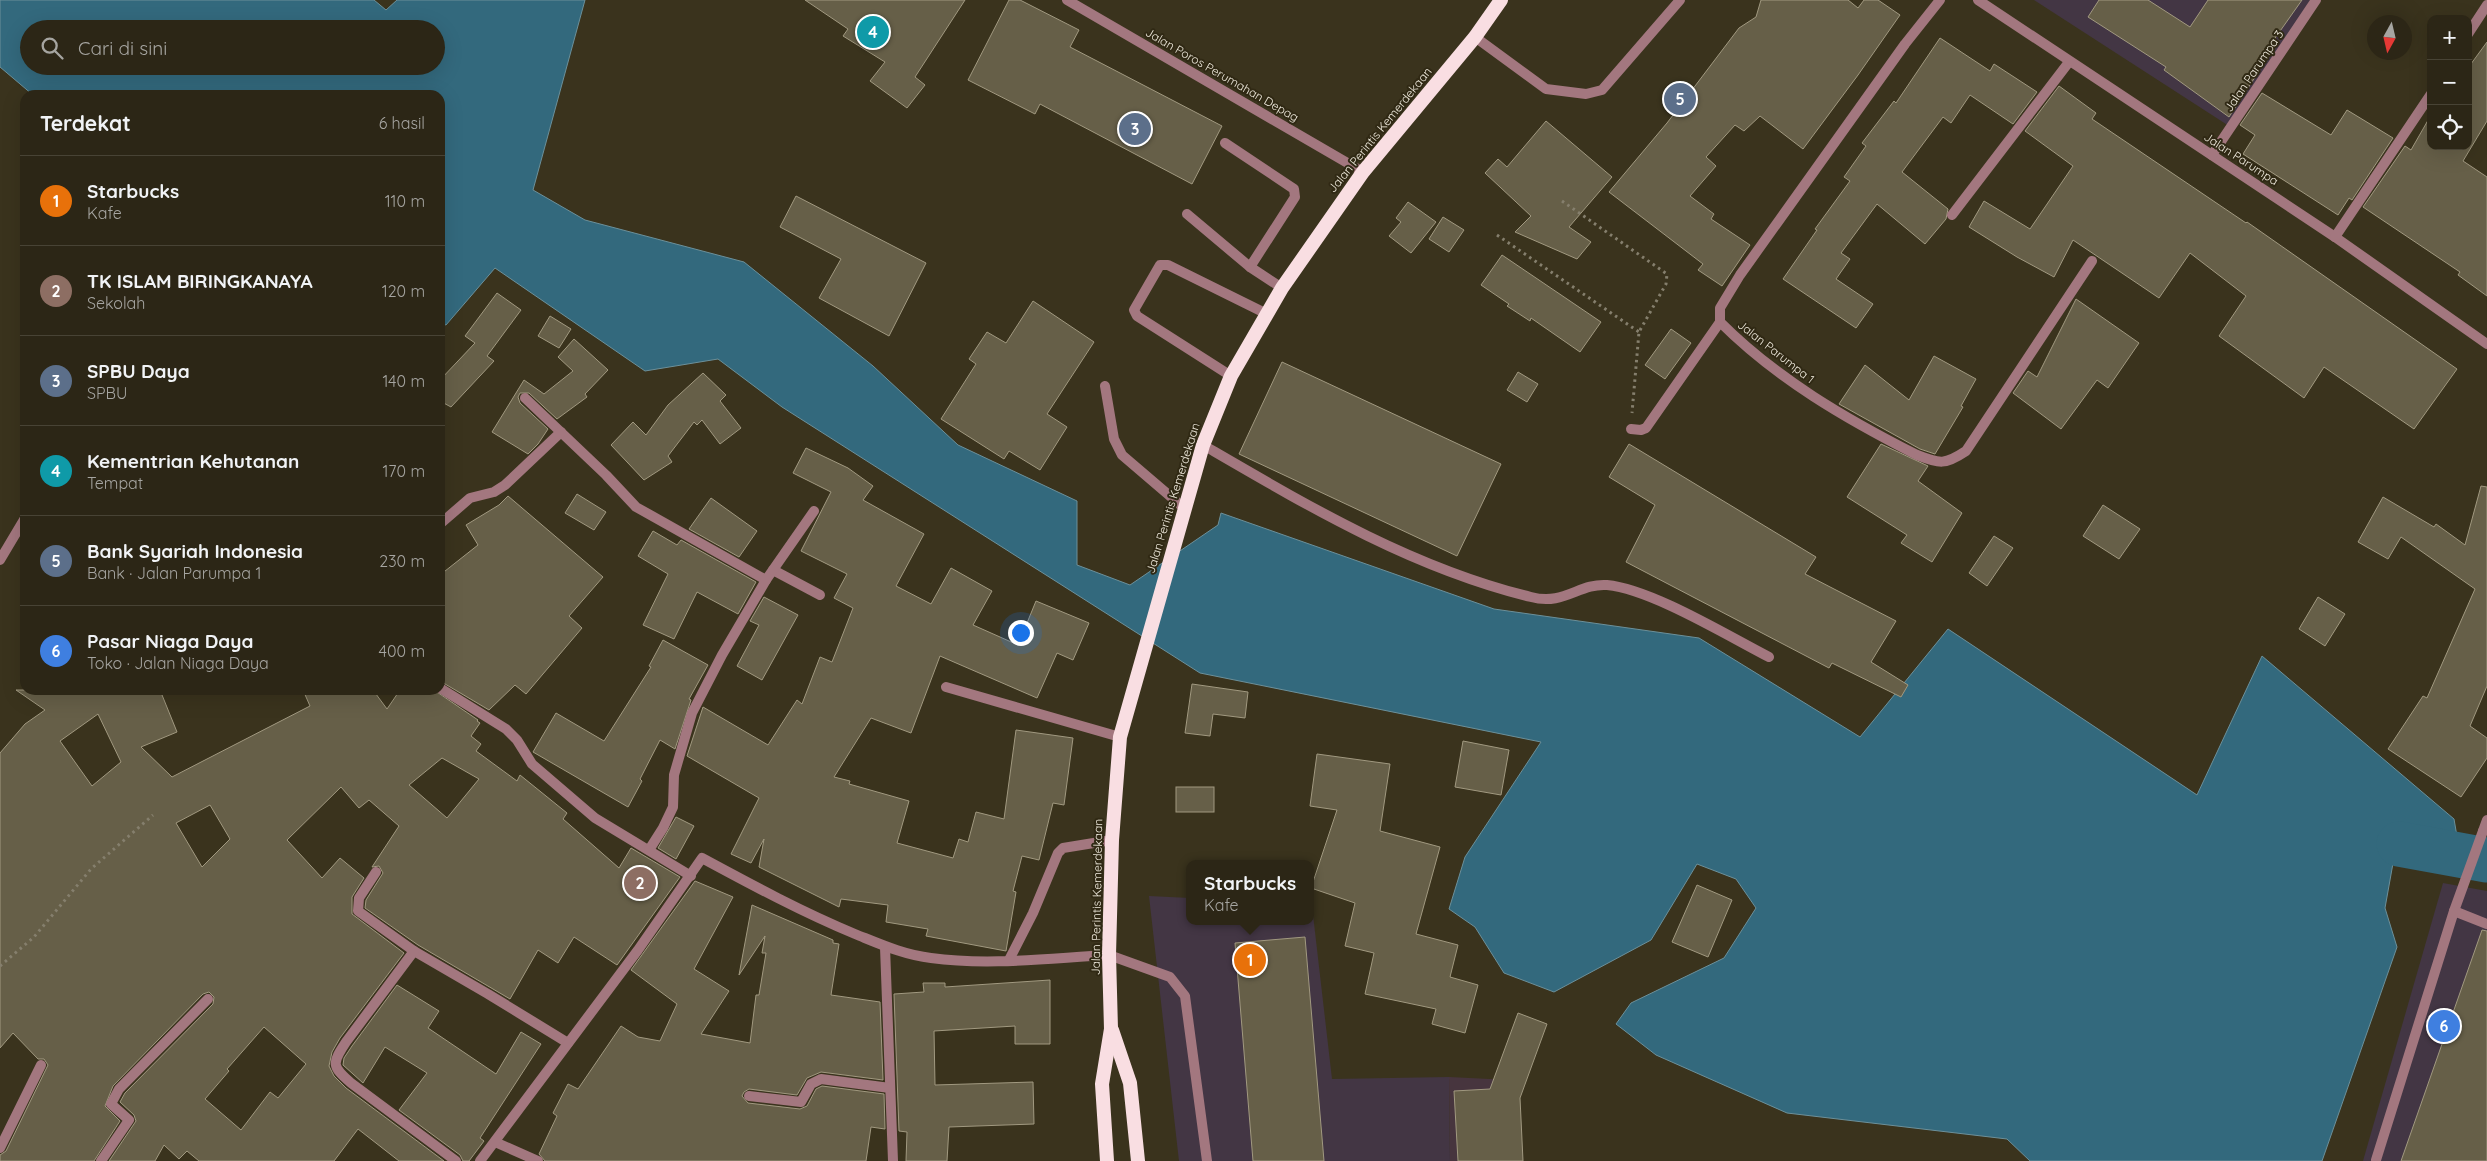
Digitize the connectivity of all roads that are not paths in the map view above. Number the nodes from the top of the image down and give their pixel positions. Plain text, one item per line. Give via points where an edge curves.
1 (1067, 0) edge
2 (1501, 0) edge
3 (1680, 0) edge
4 (1940, 0) edge
5 (1978, 0) edge
6 (2316, 0) edge
7 (2487, 5) edge
8 (2472, 28) edge
9 (1475, 37) junction
10 (2069, 62) junction
11 (2427, 100) edge
12 (1225, 143) dead end
13 (2212, 156) junction
14 (1364, 172) junction
15 (1187, 214) dead end
16 (1952, 215) dead end
17 (2335, 237) junction
18 (2092, 261) dead end
19 (1250, 267) junction
20 (1282, 288) junction
21 (1267, 314) junction
22 (1720, 322) junction
23 (2487, 344) edge
24 (1231, 376) junction
25 (1105, 386) dead end
26 (525, 398) dead end
27 (1631, 429) road end
28 (561, 432) junction
29 (1204, 445) junction
30 (814, 511) dead end
31 (1183, 512) junction
32 (445, 520) edge
33 (20, 526) edge
34 (0, 560) edge
35 (773, 570) junction
36 (766, 580) junction
37 (820, 595) dead end
38 (1769, 657) dead end
39 (946, 687) dead end
40 (445, 691) edge
41 (1120, 737) junction
42 (2487, 820) edge
43 (1112, 840) junction
44 (648, 850) junction
45 (376, 872) dead end
46 (691, 876) junction
47 (2454, 911) junction
48 (2487, 924) edge
49 (885, 947) junction
50 (414, 951) junction
51 (1109, 954) junction
52 (1009, 960) junction
53 (208, 999) dead end
54 (1111, 1029) junction
55 (568, 1043) junction
56 (41, 1065) dead end
57 (890, 1088) junction
58 (749, 1096) dead end
59 (495, 1142) junction
60 (0, 1148) edge
61 (2376, 1160) edge
62 (101, 1161) edge
63 (456, 1161) edge
64 (480, 1161) edge
65 (538, 1161) edge
66 (893, 1161) edge
67 (1107, 1161) edge
68 (1138, 1161) edge
69 (1207, 1161) edge

1 - 14 street, Jalan Poros Perumahan Depag
2 - 9 highway, Jalan Perintis Kemerdekaan
3 - 9 street via 1602,90 1586,94 1546,89
4 - 22 street, Jalan Parumpa 1 via 1740,275 1720,308
5 - 10 street, Jalan Parumpa
6 - 13 street, Jalan Parumpa 3
7 - 8 street
9 - 14 highway, Jalan Perintis Kemerdekaan
10 - 13 street, Jalan Parumpa
10 - 16 street
11 - 17 street
12 - 19 street via 1294,189 1295,197
13 - 17 street, Jalan Parumpa
14 - 20 highway, Jalan Perintis Kemerdekaan
15 - 19 street
17 - 23 street, Jalan Parumpa
18 - 22 street, Jalan Parumpa 1 via 1966,451 1952,460 1937,463 1917,455 1797,387
19 - 20 street
20 - 21 highway, Jalan Perintis Kemerdekaan
21 - 24 highway, Jalan Perintis Kemerdekaan
21 - 24 street via 1168,265 1160,265 1134,310 1137,316
22 - 27 street via 1646,428
24 - 29 highway, Jalan Perintis Kemerdekaan
25 - 31 street via 1114,439 1122,455
26 - 28 street
28 - 32 street via 505,486 470,498
28 - 36 street via 636,507
29 - 31 highway, Jalan Perintis Kemerdekaan
29 - 38 street via 1351,528 1454,574 1532,598 1549,600 1591,586 1622,588 1670,607
30 - 35 street
31 - 41 highway, Jalan Perintis Kemerdekaan
33 - 34 street
35 - 36 street
35 - 37 street
36 - 44 street via 692,713 674,775 673,807
39 - 41 street
40 - 44 street via 506,728 532,764 595,818
41 - 43 highway, Jalan Perintis Kemerdekaan
42 - 47 street
43 - 51 highway, Jalan Perintis Kemerdekaan
43 - 52 street via 1063,848 1058,853
44 - 46 street
45 - 50 street via 359,898 358,911
46 - 49 street via 702,858 814,916
46 - 55 street
47 - 48 street
47 - 61 street
49 - 52 street via 930,958
49 - 57 street
50 - 55 street
50 - 63 street via 346,1042 335,1067 350,1083
51 - 52 street
51 - 54 highway, Jalan Perintis Kemerdekaan
51 - 69 street via 1170,977 1184,996
53 - 62 street via 119,1089 111,1104 129,1120
54 - 67 highway, Jalan Perintis Kemerdekaan via 1102,1084
54 - 68 highway, Jalan Perintis Kemerdekaan via 1130,1082
55 - 59 street
56 - 60 street
57 - 58 street via 821,1079 811,1084 801,1102
57 - 66 street
59 - 64 street
59 - 65 street

